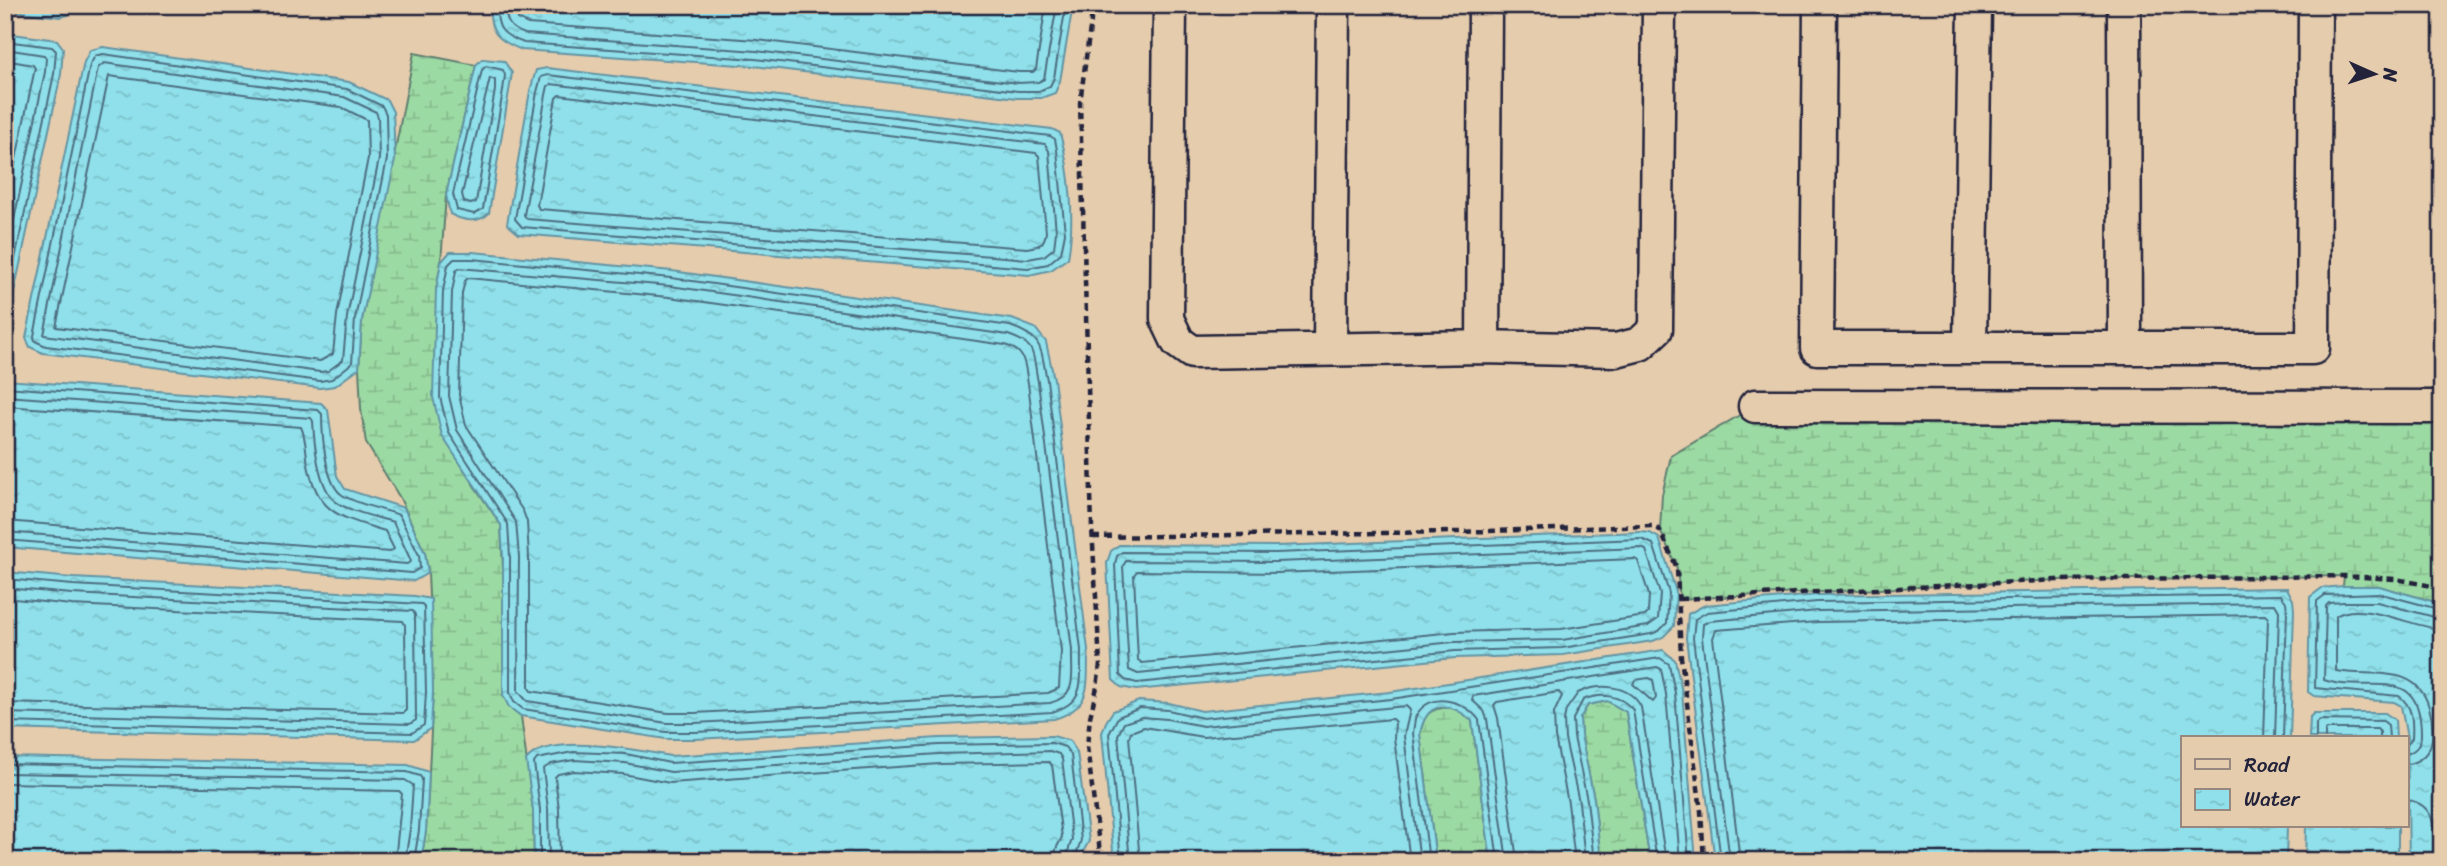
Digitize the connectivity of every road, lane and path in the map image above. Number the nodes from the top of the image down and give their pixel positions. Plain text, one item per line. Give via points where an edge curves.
1 (1093, 5) edge
2 (1170, 5) edge
3 (1333, 5) edge
4 (1485, 5) edge
5 (1659, 5) edge
6 (1820, 5) edge
7 (1975, 5) edge
8 (2124, 5) edge
9 (2315, 5) edge
10 (1483, 346) junction
11 (2125, 347) junction
12 (1970, 348) junction
13 (1330, 349) junction
14 (1755, 406) dead end
15 (2442, 407) edge
16 (1093, 537) junction
17 (2442, 588) edge
18 (1679, 599) junction
19 (1101, 861) edge
20 (1704, 861) edge

1 - 16 path via 1080,103
2 - 13 street via 1167,318 1178,342 1192,352
3 - 13 street
4 - 10 street
5 - 10 street via 1656,329 1640,344 1616,350
6 - 12 street via 1817,348
7 - 12 street
8 - 11 street
9 - 11 street via 2313,348
10 - 13 street
11 - 12 street
14 - 15 street
16 - 18 path via 1652,526 1660,530 1677,568
16 - 19 path via 1100,664 1087,746
17 - 18 path via 2344,576 2057,580
18 - 20 path via 1681,657

